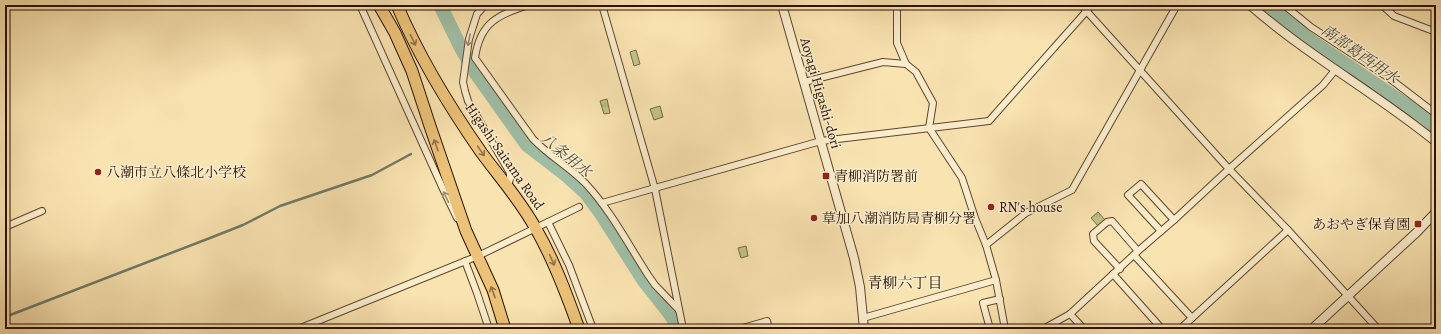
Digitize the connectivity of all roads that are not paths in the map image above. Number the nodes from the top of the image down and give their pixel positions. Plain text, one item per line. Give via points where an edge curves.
1 (360, 5) edge
2 (379, 5) edge
3 (397, 5) edge
4 (401, 5) edge
5 (485, 5) edge
6 (505, 5) edge
7 (529, 5) edge
8 (602, 5) edge
9 (782, 5) edge
10 (897, 5) edge
11 (1081, 5) edge
12 (1092, 5) edge
13 (1177, 5) edge
14 (1250, 5) edge
15 (1284, 5) edge
16 (1382, 5) edge
17 (508, 11) junction
18 (1087, 11) junction
19 (402, 17) junction
20 (1436, 32) edge
21 (906, 64) junction
22 (1336, 69) junction
23 (1140, 70) junction
24 (804, 82) junction
25 (1436, 114) edge
26 (930, 128) junction
27 (821, 141) junction
28 (1436, 142) edge
29 (1229, 169) junction
30 (508, 186) junction
31 (655, 189) junction
32 (602, 203) junction
33 (578, 207) dead end
34 (42, 211) dead end
35 (1436, 212) edge
36 (1174, 220) junction
37 (548, 222) junction
38 (5, 227) edge
39 (536, 228) junction
40 (1288, 230) junction
41 (466, 231) junction
42 (1161, 231) junction
43 (986, 245) junction
44 (1136, 253) junction
45 (478, 256) junction
46 (464, 261) junction
47 (1120, 268) junction
48 (1113, 274) junction
49 (996, 280) junction
50 (1348, 296) junction
51 (1000, 299) junction
52 (679, 310) junction
53 (1070, 314) junction
54 (863, 318) junction
55 (1192, 318) junction
56 (298, 329) edge
57 (489, 329) edge
58 (506, 329) edge
59 (579, 329) edge
60 (593, 329) edge
61 (683, 329) edge
62 (739, 329) edge
63 (769, 329) edge
64 (864, 329) edge
65 (990, 329) edge
66 (1005, 329) edge
67 (1043, 329) edge
68 (1084, 329) edge
69 (1162, 329) edge
70 (1180, 329) edge
71 (1312, 329) edge
72 (1378, 329) edge

41 -> 1 street via 442,189
41 -> 2 highway via 412,71
3 - 19 highway, Higashi Saitama Road
4 - 19 highway
5 -> 30 street via 477,14 471,32 463,82 468,100 510,173
6 - 17 street
7 - 17 street
8 - 31 street
9 - 24 street, Aoyagi Higashi-dori
10 - 21 street via 897,43
11 - 18 street
12 - 18 street
13 - 23 street
14 - 22 street
15 - 25 street via 1311,27 1389,78
16 - 20 street via 1394,16
17 - 32 street via 485,29 479,38 475,58 533,139 570,168
18 - 23 street
18 - 26 street via 989,121
19 -> 30 highway, Higashi Saitama Road via 429,70 464,126
21 - 24 street via 883,62
21 - 26 street via 916,72 933,103
22 - 28 street
22 - 29 street via 1323,85
23 - 29 street
23 - 43 street via 1072,190 1026,213
24 - 27 street, Aoyagi Higashi-dori
26 - 27 street
26 - 43 street via 962,178
27 - 31 street
27 - 54 street, Aoyagi Higashi-dori via 856,266
29 - 36 street
29 - 40 street
30 - 39 highway, Higashi Saitama Road
31 - 32 street
31 - 52 street
32 - 52 street via 655,285
33 - 37 street
34 - 38 street
35 - 50 street
36 - 42 street
36 - 42 street via 1141,184 1128,195
37 - 39 street
37 - 60 street via 568,264
39 - 45 street
39 -> 59 highway, Higashi Saitama Road via 567,293
40 - 50 street
40 - 55 street
41 - 45 highway
42 - 44 street
43 - 49 street
44 - 47 street
44 - 47 street via 1112,221 1093,234 1094,241
44 - 55 street
45 - 46 street
58 -> 45 highway
46 - 56 street
46 - 57 street
47 - 48 street
48 - 53 street
48 - 69 street
49 - 51 street
49 - 54 street
50 - 71 street
50 - 72 street
51 - 65 street via 983,303
51 - 66 street
52 - 61 street
53 - 67 street
53 - 68 street
54 - 64 street, Aoyagi Higashi-dori
55 - 70 street
62 - 63 street via 767,321

